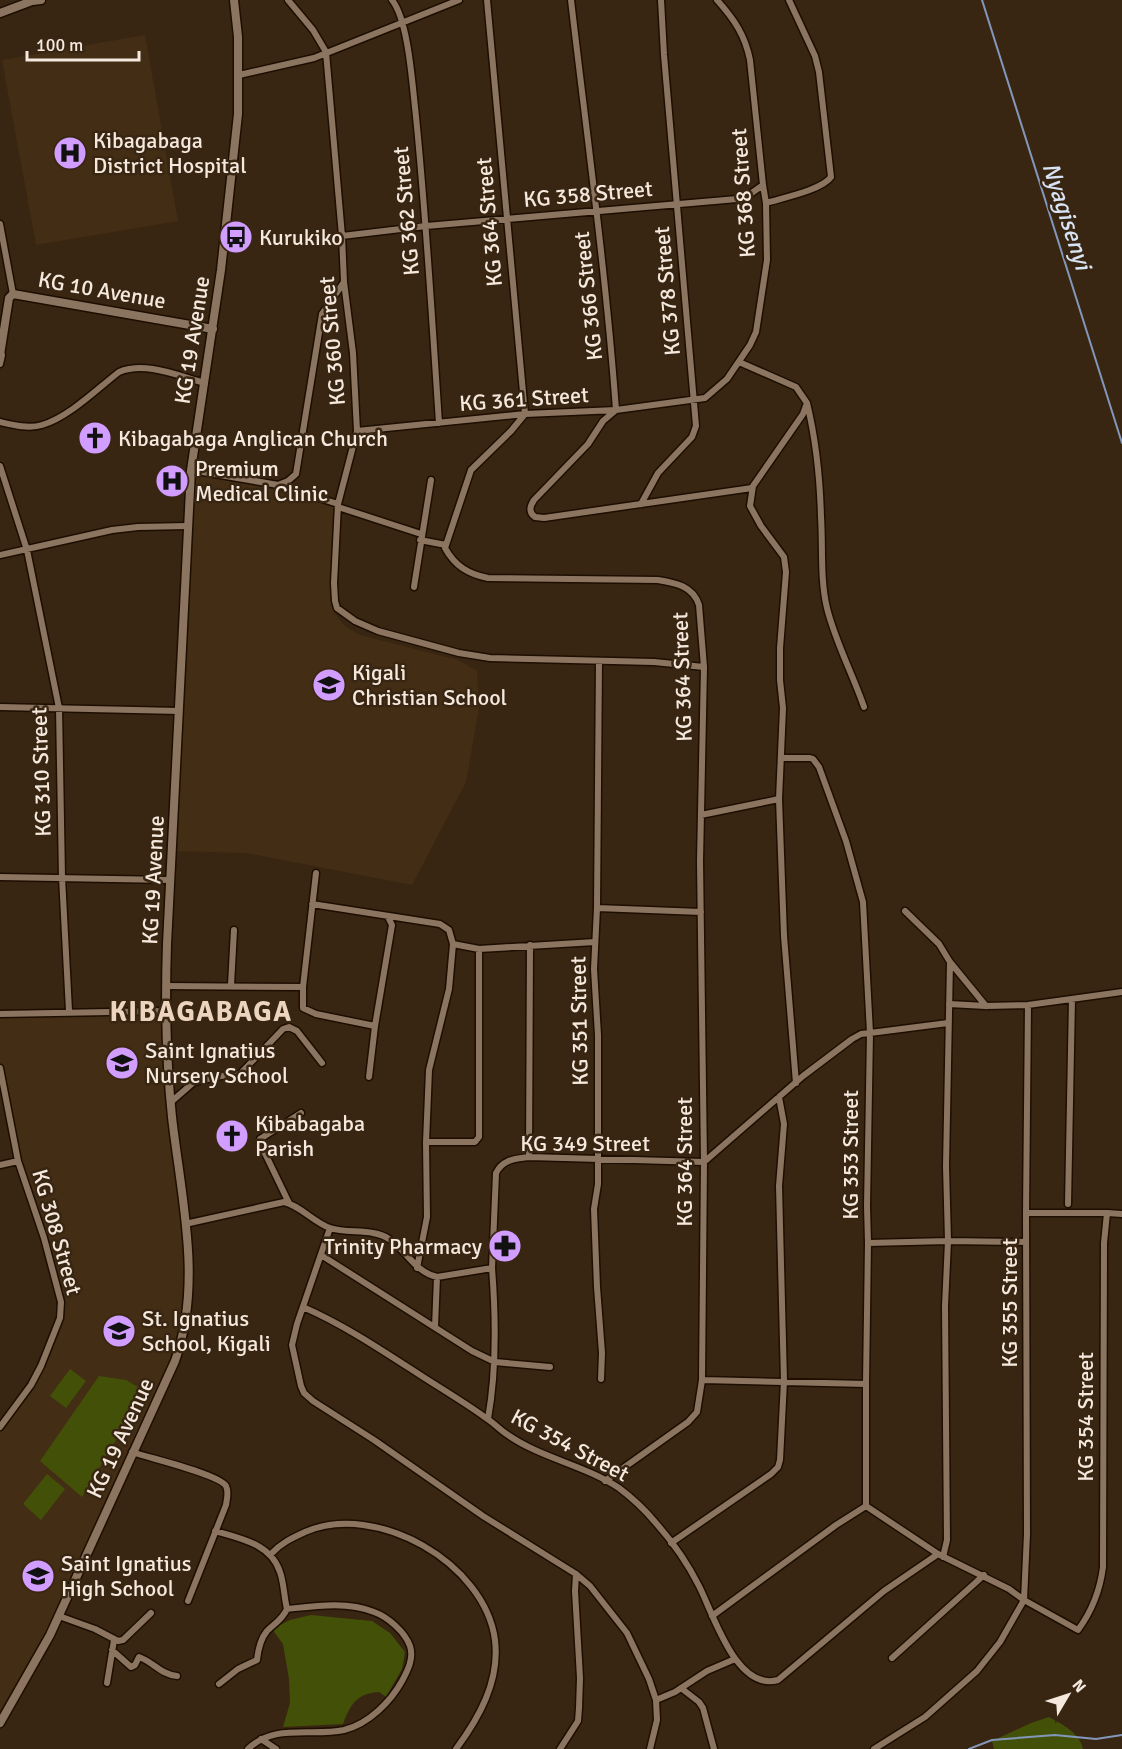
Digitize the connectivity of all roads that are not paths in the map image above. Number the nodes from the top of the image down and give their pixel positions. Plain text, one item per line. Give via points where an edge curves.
1 (41, 0) edge
2 (234, 0) edge
3 (288, 0) edge
4 (392, 0) edge
5 (459, 0) edge
6 (487, 0) edge
7 (571, 0) edge
8 (662, 0) edge
9 (717, 0) edge
10 (789, 0) edge
11 (32, 1) edge
12 (0, 13) edge
13 (402, 24) junction
14 (326, 52) junction
15 (239, 75) junction
16 (763, 185) junction
17 (678, 203) junction
18 (766, 203) junction
19 (597, 212) junction
20 (507, 219) junction
21 (0, 224) edge
22 (426, 226) junction
23 (342, 236) junction
24 (344, 282) junction
25 (13, 294) junction
26 (213, 329) junction
27 (1, 355) edge
28 (739, 362) junction
29 (0, 364) edge
30 (205, 383) junction
31 (694, 399) junction
32 (807, 403) junction
33 (616, 410) junction
34 (525, 414) junction
35 (0, 422) edge
36 (440, 423) junction
37 (357, 431) junction
38 (0, 466) edge
39 (191, 470) junction
40 (431, 480) dead end
41 (278, 485) junction
42 (752, 488) junction
43 (641, 504) junction
44 (338, 506) junction
45 (187, 526) junction
46 (421, 537) junction
47 (446, 545) junction
48 (27, 550) junction
49 (0, 555) edge
50 (414, 587) dead end
51 (599, 661) junction
52 (704, 667) junction
53 (0, 707) edge
54 (864, 707) dead end
55 (59, 708) junction
56 (179, 711) junction
57 (781, 758) junction
58 (779, 800) junction
59 (701, 815) junction
60 (316, 873) dead end
61 (0, 877) edge
62 (62, 878) junction
63 (169, 880) junction
64 (312, 904) junction
65 (597, 908) junction
66 (905, 911) dead end
67 (701, 912) junction
68 (388, 917) junction
69 (234, 930) dead end
70 (596, 942) junction
71 (453, 944) junction
72 (530, 945) junction
73 (479, 948) junction
74 (950, 962) junction
75 (231, 985) junction
76 (166, 986) junction
77 (303, 987) junction
78 (1122, 992) edge
79 (1072, 999) junction
80 (949, 1004) junction
81 (1028, 1005) junction
82 (986, 1006) junction
83 (69, 1011) junction
84 (165, 1011) junction
85 (0, 1014) edge
86 (948, 1023) junction
87 (375, 1026) junction
88 (870, 1033) junction
89 (322, 1063) dead end
90 (0, 1068) edge
91 (369, 1077) dead end
92 (796, 1083) junction
93 (779, 1097) junction
94 (171, 1102) junction
95 (301, 1113) dead end
96 (426, 1142) junction
97 (529, 1157) junction
98 (598, 1160) junction
99 (18, 1161) junction
100 (704, 1162) junction
101 (0, 1165) edge
102 (289, 1203) junction
103 (1068, 1204) dead end
104 (1026, 1213) junction
105 (1107, 1213) junction
106 (1122, 1214) edge
107 (185, 1224) junction
108 (330, 1228) junction
109 (948, 1241) junction
110 (1026, 1242) junction
111 (868, 1243) junction
112 (321, 1255) junction
113 (417, 1268) junction
114 (492, 1268) junction
115 (437, 1277) junction
116 (303, 1306) junction
117 (435, 1326) junction
118 (495, 1362) junction
119 (550, 1367) dead end
120 (601, 1379) dead end
121 (702, 1380) junction
122 (784, 1381) junction
123 (866, 1384) junction
124 (488, 1419) junction
125 (0, 1427) edge
126 (132, 1452) junction
127 (605, 1481) junction
128 (866, 1506) junction
129 (215, 1531) junction
130 (671, 1543) junction
131 (271, 1554) junction
132 (941, 1556) junction
133 (576, 1574) junction
134 (984, 1575) junction
135 (1024, 1600) junction
136 (188, 1601) dead end
137 (287, 1609) junction
138 (151, 1613) dead end
139 (59, 1616) junction
140 (712, 1616) junction
141 (114, 1640) junction
142 (112, 1650) junction
143 (892, 1658) dead end
144 (735, 1659) junction
145 (177, 1676) dead end
146 (107, 1683) dead end
147 (219, 1684) dead end
148 (681, 1688) junction
149 (656, 1700) junction
150 (0, 1723) edge
151 (261, 1739) junction
152 (248, 1749) edge
153 (276, 1749) edge
154 (456, 1749) edge
155 (560, 1749) edge
156 (650, 1749) edge
157 (714, 1749) edge
158 (874, 1749) edge

1 - 11 main road
2 - 15 main road, KG 19 Avenue
3 - 14 street, KG 360 Street
4 - 13 street, KG 362 Street
5 - 13 street
6 - 20 street, KG 364 Street
7 - 19 street, KG 366 Street
8 - 17 street, KG 378 Street
9 - 16 street, KG 368 Street via 734,19 746,42
10 - 18 street via 819,72 831,177 817,187
11 - 12 main road
13 - 14 street
13 - 22 street, KG 362 Street via 412,77
14 - 15 street
14 - 23 street, KG 360 Street
15 - 26 main road, KG 19 Avenue
16 - 17 street, KG 358 Street via 737,199
16 - 18 street, KG 368 Street
17 - 19 street, KG 358 Street
17 - 31 street, KG 378 Street
18 - 28 street, KG 368 Street via 767,260 759,320
19 - 20 street, KG 358 Street
19 - 33 street, KG 366 Street
20 - 22 street, KG 358 Street
20 - 34 street, KG 364 Street
21 - 25 street
22 - 23 street, KG 358 Street
22 - 36 street, KG 362 Street
23 - 24 street, KG 360 Street
24 - 37 street, KG 360 Street
24 - 41 street via 322,314 296,474
25 - 26 main road, KG 10 Avenue
25 - 27 main road, KG 10 Avenue via 9,298
26 - 30 main road, KG 19 Avenue
27 - 29 street
28 - 31 street, KG 368 Street via 715,391
28 - 32 street via 796,387
30 - 35 street via 140,366 129,368 62,416 40,426
30 - 39 main road, KG 19 Avenue
31 - 33 street, KG 361 Street
31 - 43 street, KG 378 Street via 695,432 658,473
32 - 42 street
32 - 54 street via 814,430 827,607
33 - 34 street, KG 361 Street
33 - 43 street via 534,500 530,510 535,517 544,518
34 - 36 street, KG 361 Street
34 - 47 street via 471,470
36 - 37 street, KG 361 Street
37 - 44 street, KG 360 Street
38 - 48 street, KG 310 Street
39 - 41 street
39 - 45 main road, KG 19 Avenue
40 - 46 street
41 - 44 street
42 - 43 street
42 - 57 street via 750,506 784,557 786,572 780,648
44 - 46 street
44 - 51 street, KG 360 Street via 334,601 346,616 378,631 490,658
45 - 48 street via 112,530
45 - 56 main road, KG 19 Avenue
46 - 47 street
46 - 50 street
47 - 52 street, KG 364 Street via 464,571 488,578 658,580 687,588 699,605
48 - 49 street
48 - 55 street, KG 310 Street
51 - 52 street, KG 360 Street
51 - 65 street, KG 351 Street
52 - 59 street, KG 364 Street
53 - 55 street
55 - 56 street
55 - 62 street, KG 310 Street
56 - 63 main road, KG 19 Avenue
57 - 58 street
57 - 88 street, KG 353 Street via 810,758 816,762 846,841 863,902
58 - 59 street
58 - 92 street via 784,936
59 - 67 street, KG 364 Street
60 - 64 street
61 - 62 street
62 - 63 street
62 - 83 street, KG 310 Street
63 - 76 main road, KG 19 Avenue
64 - 68 street
64 - 77 street
65 - 67 street
65 - 70 street, KG 351 Street
66 - 74 street via 939,944
67 - 100 street, KG 364 Street
68 - 71 street via 440,924 449,930
68 - 87 street via 392,925
69 - 75 street
70 - 72 street
70 - 98 street, KG 351 Street
71 - 73 street
71 - 96 street via 449,989 429,1070
72 - 73 street
72 - 97 street
73 - 96 street via 479,1137 475,1142
74 - 80 street
74 - 82 street
75 - 76 street
75 - 77 street
76 - 84 main road, KG 19 Avenue
77 - 87 street via 302,1005 308,1012
78 - 79 street
79 - 81 street
79 - 103 street
80 - 82 street
80 - 86 street
81 - 82 street
81 - 104 street, KG 355 Street
83 - 84 street
83 - 85 street
84 - 94 main road, KG 19 Avenue
86 - 88 street
86 - 109 street
87 - 91 street
88 - 92 street via 852,1039
88 - 111 street, KG 353 Street
89 - 94 street via 297,1031 289,1027 240,1074 195,1082
90 - 99 street, KG 308 Street
92 - 93 street
93 - 100 street
93 - 122 street via 784,1124 779,1218
94 - 107 main road, KG 19 Avenue
95 - 102 street via 260,1143
96 - 113 street via 427,1217
97 - 98 street, KG 349 Street
97 - 114 street, KG 349 Street via 507,1161 496,1173
98 - 100 street, KG 349 Street
98 - 120 street, KG 351 Street via 594,1209
99 - 101 street
99 - 125 street, KG 308 Street via 48,1250 61,1310 41,1366
100 - 121 street, KG 364 Street
102 - 107 street
102 - 108 street
104 - 105 street
104 - 110 street, KG 355 Street
105 - 106 street
105 - 135 street, KG 354 Street via 1104,1567 1100,1588 1078,1630
107 - 126 main road, KG 19 Avenue via 187,1319 175,1361
108 - 112 street
108 - 113 street via 388,1238
109 - 110 street
109 - 111 street
109 - 132 street via 947,1540
110 - 135 street, KG 355 Street
111 - 123 street, KG 353 Street
112 - 116 street
112 - 117 street
113 - 115 street
114 - 115 street
114 - 118 street, KG 354 Street
115 - 117 street
116 - 124 street via 371,1342
116 - 133 street via 292,1346 307,1397
117 - 118 street
118 - 119 street
118 - 124 street, KG 354 Street
121 - 122 street
121 - 127 street, KG 364 Street via 697,1412
122 - 123 street
122 - 130 street via 778,1467
123 - 128 street, KG 353 Street
124 - 127 street, KG 354 Street via 526,1446
126 - 129 street via 205,1473 224,1483 228,1494
126 - 139 main road, KG 19 Avenue
127 - 130 street, KG 354 Street via 655,1521
128 - 132 street
128 - 140 street
129 - 131 street
129 - 136 street
130 - 140 street, KG 354 Street via 699,1586
131 - 137 street via 280,1572
131 - 154 street via 290,1539 314,1528 352,1523 403,1535 438,1556 469,1583 489,1617 495,1661 485,1702
132 - 134 street
132 - 144 street, KG 354 Street via 884,1591 778,1680 763,1681
133 - 149 street via 627,1633
133 - 155 street via 578,1720
134 - 135 street
134 - 143 street
135 - 158 street via 1000,1642 977,1671 925,1717
137 - 147 street via 282,1620 266,1633 257,1660
137 - 151 street via 337,1605 374,1612 402,1633 412,1656 408,1671 388,1702 363,1722 343,1730 277,1733
138 - 141 street via 123,1640
139 - 141 street
139 - 150 main road, KG 19 Avenue
140 - 144 street, KG 354 Street
141 - 142 street
142 - 145 street via 131,1667 140,1657
142 - 146 street
144 - 148 street
148 - 149 street
148 - 157 street via 704,1708
149 - 156 street via 657,1720
151 - 152 street
151 - 153 street

